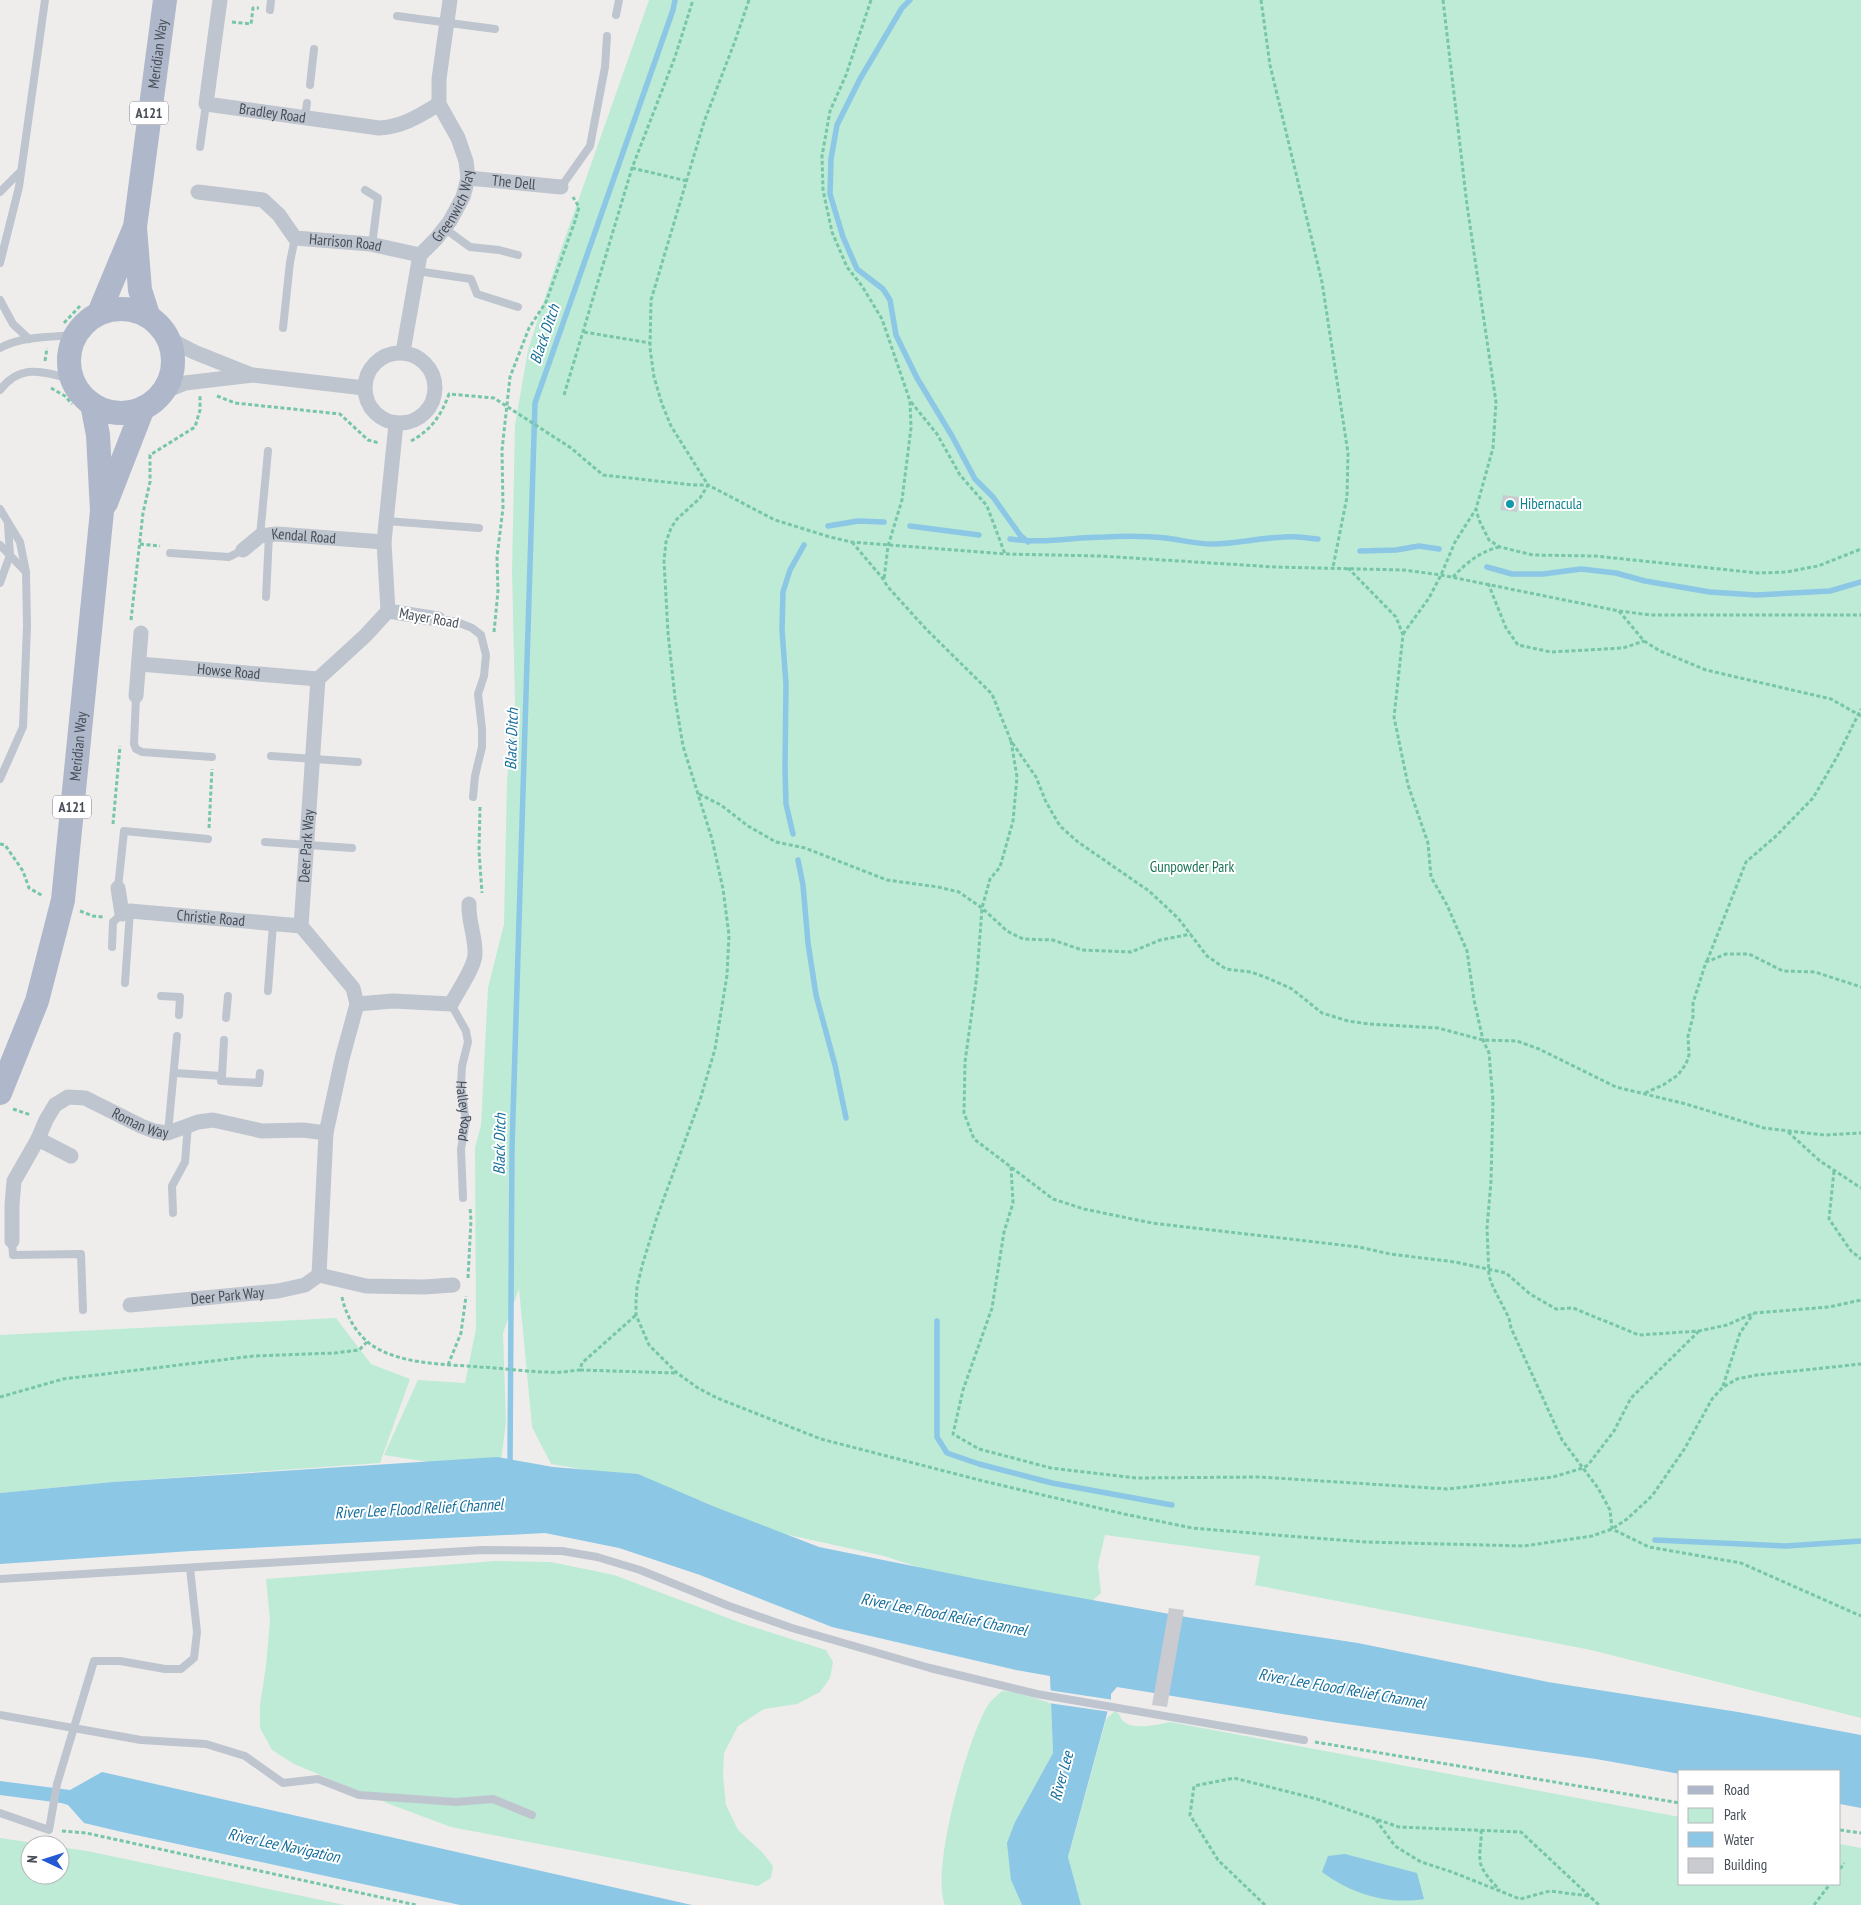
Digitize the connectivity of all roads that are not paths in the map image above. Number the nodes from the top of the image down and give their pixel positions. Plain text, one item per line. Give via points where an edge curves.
1 (45, 0) edge
2 (165, 0) edge
3 (220, 0) edge
4 (271, 0) edge
5 (450, 0) edge
6 (618, 0) edge
7 (270, 10) road end
8 (616, 14) dead end
9 (398, 16) dead end
10 (446, 22) junction
11 (495, 29) dead end
12 (607, 36) dead end
13 (314, 49) dead end
14 (310, 85) dead end
15 (206, 104) junction
16 (439, 104) junction
17 (200, 148) dead end
18 (22, 171) junction
19 (468, 178) junction
20 (567, 188) joint
21 (365, 190) dead end
22 (0, 192) edge
23 (198, 192) dead end
24 (135, 227) junction
25 (444, 228) junction
26 (295, 238) junction
27 (372, 245) junction
28 (420, 255) junction
29 (518, 255) dead end
30 (0, 263) edge
31 (417, 271) junction
32 (0, 300) edge
33 (518, 307) dead end
34 (91, 308) junction
35 (148, 316) junction
36 (283, 328) dead end
37 (76, 335) junction
38 (29, 339) junction
39 (169, 339) junction
40 (0, 348) edge
41 (403, 352) junction
42 (253, 375) junction
43 (73, 379) junction
44 (364, 388) junction
45 (0, 390) edge
46 (163, 392) junction
47 (84, 406) junction
48 (143, 408) junction
49 (396, 424) junction
50 (268, 451) dead end
51 (0, 509) edge
52 (102, 512) junction
53 (386, 521) junction
54 (8, 523) junction
55 (479, 528) dead end
56 (265, 535) junction
57 (384, 542) junction
58 (0, 545) edge
59 (243, 550) joint
60 (170, 553) dead end
61 (10, 556) junction
62 (26, 572) junction
63 (0, 583) edge
64 (266, 597) dead end
65 (388, 611) junction
66 (438, 619) joint
67 (141, 633) dead end
68 (138, 664) junction
69 (318, 679) junction
70 (136, 696) joint
71 (271, 756) dead end
72 (212, 757) road end
73 (312, 759) junction
74 (358, 762) dead end
75 (0, 779) edge
76 (473, 797) dead end
77 (208, 839) road end
78 (264, 842) dead end
79 (306, 845) junction
80 (352, 848) dead end
81 (118, 888) joint
82 (475, 902) road end
83 (126, 912) junction
84 (273, 924) junction
85 (301, 926) junction
86 (112, 947) dead end
87 (125, 983) dead end
88 (268, 991) dead end
89 (161, 996) dead end
90 (228, 996) dead end
91 (357, 1004) junction
92 (452, 1004) junction
93 (179, 1015) dead end
94 (226, 1018) dead end
95 (177, 1036) dead end
96 (224, 1040) dead end
97 (175, 1073) junction
98 (260, 1073) dead end
99 (222, 1076) junction
100 (5, 1100) edge
101 (188, 1125) junction
102 (168, 1133) junction
103 (326, 1133) junction
104 (38, 1139) junction
105 (71, 1156) dead end
106 (466, 1199) road end
107 (173, 1214) dead end
108 (12, 1241) joint
109 (319, 1274) junction
110 (462, 1286) road end
111 (130, 1305) dead end
112 (83, 1310) dead end
113 (190, 1568) junction
114 (0, 1579) edge
115 (0, 1715) edge
116 (74, 1729) junction
117 (1304, 1740) road end
118 (0, 1813) edge
119 (532, 1815) dead end

1 - 18 lane
2 - 24 main road, Meridian Way / A121
3 - 15 street
4 - 7 lane
5 - 10 street, Greenwich Way
6 - 8 lane
9 - 10 lane
10 - 11 lane
10 - 16 street, Greenwich Way via 438,79
12 - 20 lane via 605,67 590,146
13 - 14 lane
15 - 16 street, Bradley Road via 306,110 379,128 413,120
15 - 17 lane
16 - 19 street, Greenwich Way via 458,138
18 - 22 lane
18 - 30 lane
19 - 20 street, The Dell
19 - 25 street, Greenwich Way via 463,197
21 - 27 lane via 378,198
23 - 26 street, Harrison Road via 263,200 279,215
24 - 34 main road, A121
24 - 35 main road, A121 via 140,290
25 - 28 street, Greenwich Way
25 - 29 lane via 470,247
26 - 27 street, Harrison Road
26 - 36 lane
27 - 28 street, Harrison Road
28 - 31 street, Greenwich Way
31 - 33 lane via 471,279 477,294
31 - 41 street, Greenwich Way
32 - 38 lane via 13,324
34 - 35 main road via 131,309
34 - 37 main road
35 - 39 main road
37 - 38 lane
37 - 43 main road via 70,349
38 - 40 lane
39 - 42 street
39 - 46 main road via 174,362 171,378
41 - 44 street via 388,354 375,362 367,374
41 - 49 street via 416,356 427,365 434,378 435,392 431,405 422,416
42 - 44 street
42 - 46 street via 185,382
43 - 45 lane via 32,370 9,379
43 - 47 main road
44 - 49 street via 366,401 373,412
46 - 48 main road
47 - 48 main road via 122,413
47 - 52 main road, Meridian Way / A121 via 98,435
48 - 52 main road, Meridian Way / A121
49 - 53 street
50 - 56 lane
51 - 54 lane
52 - 100 main road, Meridian Way / A121 via 63,900 37,1001
53 - 55 lane
53 - 57 street
54 - 61 lane
54 - 62 lane via 20,542
56 - 57 street, Kendal Road
56 - 59 street, Kendal Road
56 - 64 lane
57 - 65 street
58 - 61 lane
59 - 60 lane, Kendal Road via 229,557
61 - 62 lane
61 - 63 lane
62 - 75 lane via 23,727
65 - 66 street, Mayer Road
65 - 69 street
66 - 76 lane, Mayer Road via 472,628 481,635 486,655 478,694 482,747
67 - 68 street
68 - 69 street, Howse Road
68 - 70 street
69 - 73 street, Deer Park Way
70 - 72 lane via 136,749
71 - 73 lane
73 - 74 lane
73 - 79 street, Deer Park Way
77 - 81 lane via 124,831
78 - 79 lane
79 - 80 lane
79 - 85 street, Deer Park Way
81 - 83 street
82 - 92 street via 470,925 475,956
83 - 84 street, Christie Road
83 - 86 lane via 114,922
83 - 87 lane
84 - 85 street, Christie Road
84 - 88 lane
85 - 91 street via 354,988
89 - 93 lane via 180,997
90 - 94 lane
91 - 92 street via 393,1001
91 - 103 street
92 - 106 lane, Halley Road via 468,1042 461,1086 466,1122 461,1149
95 - 97 lane
96 - 99 lane
97 - 99 lane
97 - 102 lane
98 - 99 lane via 259,1083 222,1081
101 - 102 street, Roman Way
101 - 103 street, Roman Way via 213,1120 262,1131
101 - 107 lane via 185,1162 172,1186
102 - 104 street, Roman Way via 141,1126 76,1096 55,1105
103 - 109 street
104 - 105 street
104 - 108 street, Roman Way via 14,1182
108 - 112 lane via 13,1255 82,1254
109 - 110 street via 366,1286
109 - 111 street, Deer Park Way via 305,1285 278,1291
113 - 114 lane
113 - 116 lane via 197,1632 194,1658 181,1670 120,1661 94,1661
113 - 117 lane via 482,1550 562,1551 640,1570 729,1606 930,1668 1037,1694
115 - 116 lane
116 - 118 lane via 57,1784 50,1826
116 - 119 lane via 140,1740 206,1744 245,1756 283,1783 318,1779 359,1795 456,1802 493,1799

